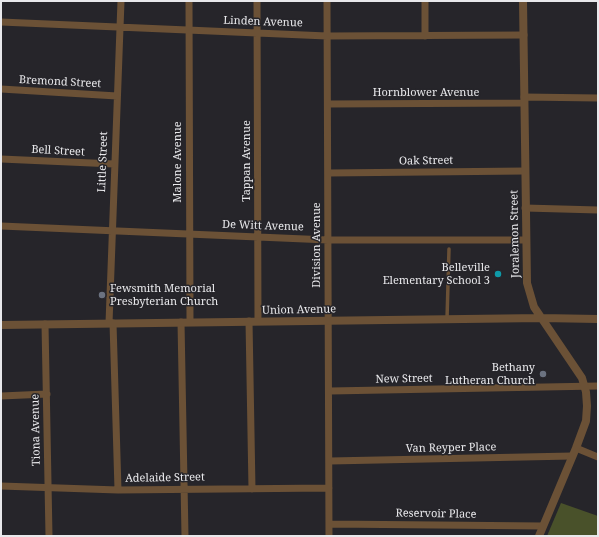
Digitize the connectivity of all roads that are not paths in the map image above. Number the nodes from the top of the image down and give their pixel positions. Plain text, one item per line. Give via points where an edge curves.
1 (120, 1) edge
2 (189, 1) edge
3 (257, 1) edge
4 (327, 1) edge
5 (425, 1) edge
6 (524, 1) edge
7 (1, 22) edge
8 (119, 27) junction
9 (189, 30) junction
10 (257, 33) junction
11 (524, 35) junction
12 (327, 36) junction
13 (425, 36) junction
14 (1, 89) edge
15 (117, 96) junction
16 (598, 98) edge
17 (524, 100) junction
18 (328, 104) junction
19 (1, 159) edge
20 (114, 164) junction
21 (525, 171) junction
22 (328, 173) junction
23 (525, 208) junction
24 (598, 210) edge
25 (1, 226) edge
26 (112, 231) junction
27 (189, 234) junction
28 (258, 237) junction
29 (328, 240) junction
30 (525, 240) junction
31 (449, 249) dead end
32 (541, 318) junction
33 (447, 319) junction
34 (598, 319) edge
35 (249, 321) junction
36 (258, 321) junction
37 (328, 321) junction
38 (186, 322) junction
39 (111, 323) junction
40 (46, 324) junction
41 (1, 325) edge
42 (585, 386) junction
43 (598, 386) edge
44 (330, 391) junction
45 (47, 394) junction
46 (1, 396) edge
47 (574, 452) junction
48 (598, 457) edge
49 (330, 461) junction
50 (1, 486) edge
51 (48, 488) junction
52 (329, 488) junction
53 (185, 489) junction
54 (252, 489) junction
55 (118, 490) junction
56 (330, 524) junction
57 (543, 526) junction
58 (49, 536) edge
59 (185, 536) edge
60 (329, 536) edge
61 (538, 536) edge

1 - 8 street, Little Street
2 - 9 street, Malone Avenue
3 - 10 street, Tappan Avenue
4 - 12 street, Division Avenue
5 - 13 street
6 - 11 street, Joralemon Street
7 - 8 street, Linden Avenue
8 - 9 street, Linden Avenue
8 - 15 street, Little Street
9 - 10 street, Linden Avenue
9 - 27 street, Malone Avenue
10 - 12 street, Linden Avenue
10 - 28 street, Tappan Avenue
11 - 13 street, Linden Avenue
11 - 17 street, Joralemon Street
12 - 13 street, Linden Avenue
12 - 18 street, Division Avenue
14 - 15 street, Bremond Street
15 - 20 street, Little Street
16 - 17 street, Hornblower Avenue
17 - 18 street, Hornblower Avenue
17 - 21 street, Joralemon Street
18 - 22 street, Division Avenue
19 - 20 street, Bell Street
20 - 26 street, Little Street
21 - 22 street, Oak Street
21 - 23 street, Joralemon Street
22 - 29 street, Division Avenue
23 - 24 street
23 - 30 street, Joralemon Street
25 - 26 street, De Witt Avenue
26 - 27 street, De Witt Avenue
26 - 39 street, Little Street
27 - 28 street, De Witt Avenue
27 - 38 street, Malone Avenue
28 - 29 street, De Witt Avenue
28 - 36 street, Tappan Avenue
29 - 30 street, De Witt Avenue
29 - 37 street, Division Avenue
30 - 32 street, Joralemon Street via 529,291
31 - 33 lane
32 - 33 street, Union Avenue
32 - 34 street, Union Avenue
32 - 42 street, Joralemon Street via 578,370
33 - 37 street, Union Avenue
35 - 36 street, Union Avenue
35 - 38 street, Union Avenue
35 - 54 street
36 - 37 street, Union Avenue
37 - 44 street, Division Avenue
38 - 39 street, Union Avenue
38 - 53 street, Malone Avenue
39 - 40 street, Union Avenue
39 - 55 street, Little Street
40 - 41 street, Union Avenue
40 - 45 street, Tiona Avenue
42 - 43 street, New Street
42 - 44 street, New Street
42 - 47 street, Joralemon Street via 587,414
44 - 49 street, Division Avenue
45 - 46 street
45 - 51 street, Tiona Avenue
47 - 48 street
47 - 49 street, Van Reyper Place
47 - 57 street, Joralemon Street
49 - 52 street, Division Avenue
50 - 51 street, Adelaide Street
51 - 55 street, Adelaide Street
51 - 58 street, Tiona Avenue
52 - 54 street, Adelaide Street
52 - 56 street, Division Avenue
53 - 54 street, Adelaide Street
53 - 55 street, Adelaide Street
53 - 59 street, Malone Avenue
56 - 57 street, Reservoir Place
56 - 60 street, Division Avenue
57 - 61 street, Joralemon Street

